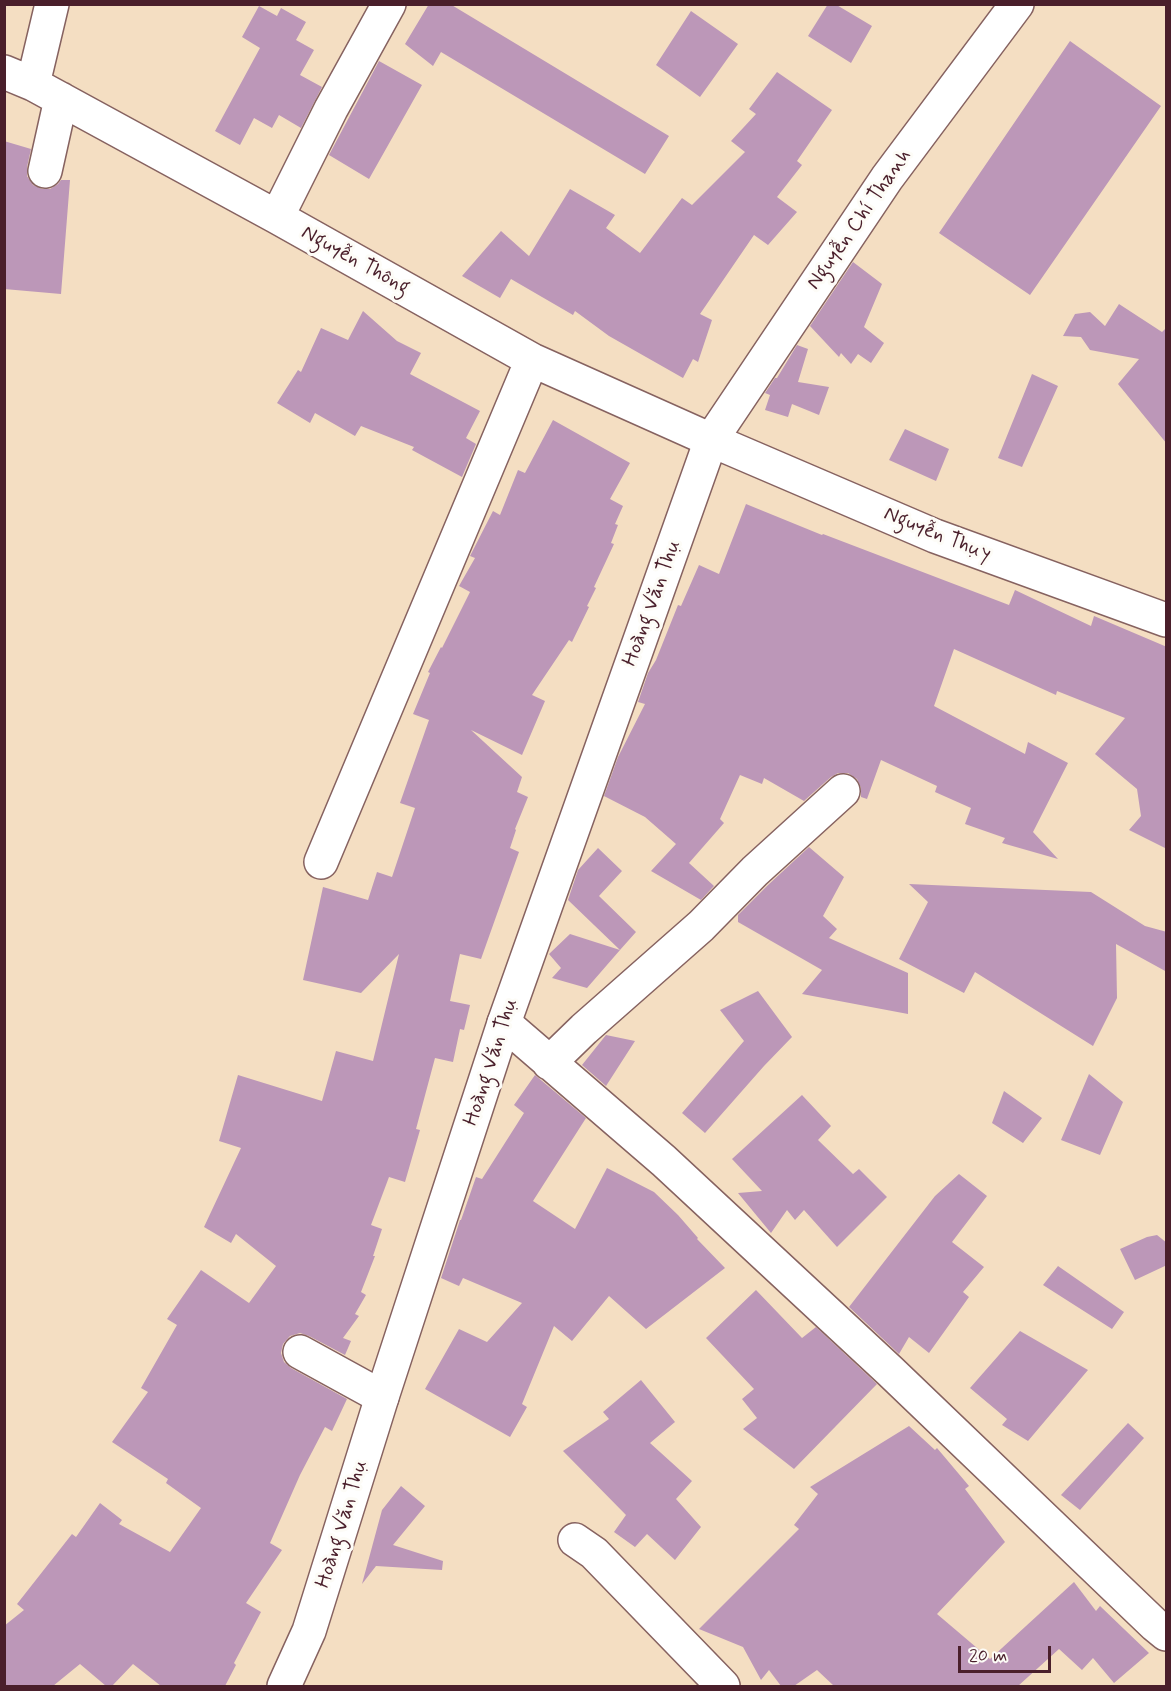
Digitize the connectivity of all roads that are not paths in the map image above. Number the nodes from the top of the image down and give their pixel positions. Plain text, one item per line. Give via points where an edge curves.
1 (52, 4) edge
2 (389, 4) edge
3 (1017, 4) edge
4 (33, 85) edge
5 (45, 171) dead end
6 (277, 217) junction
7 (532, 360) junction
8 (711, 440) junction
9 (1167, 620) edge
10 (843, 791) dead end
11 (321, 862) dead end
12 (504, 1023) junction
13 (549, 1063) junction
14 (300, 1352) dead end
15 (382, 1398) junction
16 (575, 1540) dead end
17 (1167, 1634) edge
18 (284, 1686) edge
19 (723, 1686) edge

1 - 4 street
2 - 6 street
3 - 8 street, Nguyễn Chí Thanh via 886,178
4 - 5 street
4 - 6 street, Nguyễn Thông
6 - 7 street, Nguyễn Thông
7 - 8 street, Nguyễn Thông
7 - 11 street
8 - 9 street, Nguyễn Thụy via 935,536
8 - 12 street, Hoàng Văn Thụ
10 - 13 street
12 - 13 street
12 - 15 street, Hoàng Văn Thụ
13 - 17 street via 664,1161
14 - 15 street
15 - 18 street, Hoàng Văn Thụ via 309,1631
16 - 19 street via 594,1553

